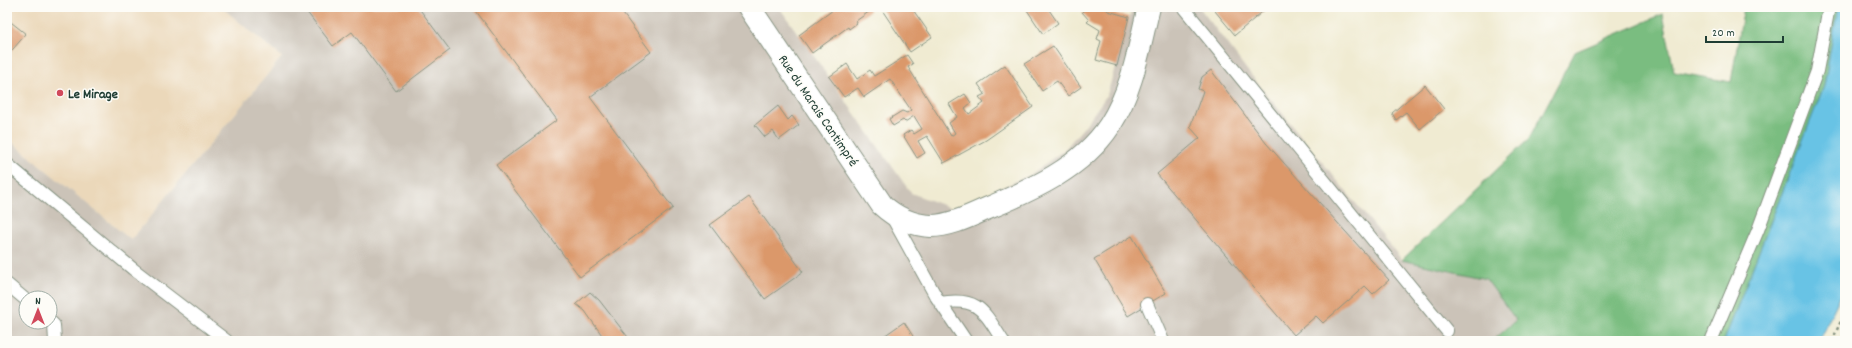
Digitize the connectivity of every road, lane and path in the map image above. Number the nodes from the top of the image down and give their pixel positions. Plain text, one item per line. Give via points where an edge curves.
1 (749, 7) edge
2 (1149, 7) edge
3 (1183, 7) edge
4 (1829, 7) edge
5 (7, 164) edge
6 (890, 212) junction
7 (7, 284) edge
8 (18, 293) edge
9 (940, 303) junction
10 (1147, 304) dead end
11 (1845, 312) edge
12 (54, 330) edge
13 (1447, 331) dead end
14 (55, 341) edge
15 (227, 341) edge
16 (966, 341) edge
17 (1004, 341) edge
18 (1163, 341) edge
19 (1711, 341) edge
20 (1832, 341) edge

1 - 6 street, Rue du Marais Cantimpré via 874,194
2 - 6 street via 1132,74 1118,111 1099,138 1074,162 1018,195 952,222 932,226 912,223
3 - 13 lane
4 - 19 lane via 1817,71 1758,230
5 - 15 lane via 133,269
6 - 9 lane
7 - 8 lane
9 - 16 lane
9 - 17 lane via 967,301 985,313
10 - 18 lane
11 - 20 path
12 - 14 lane

